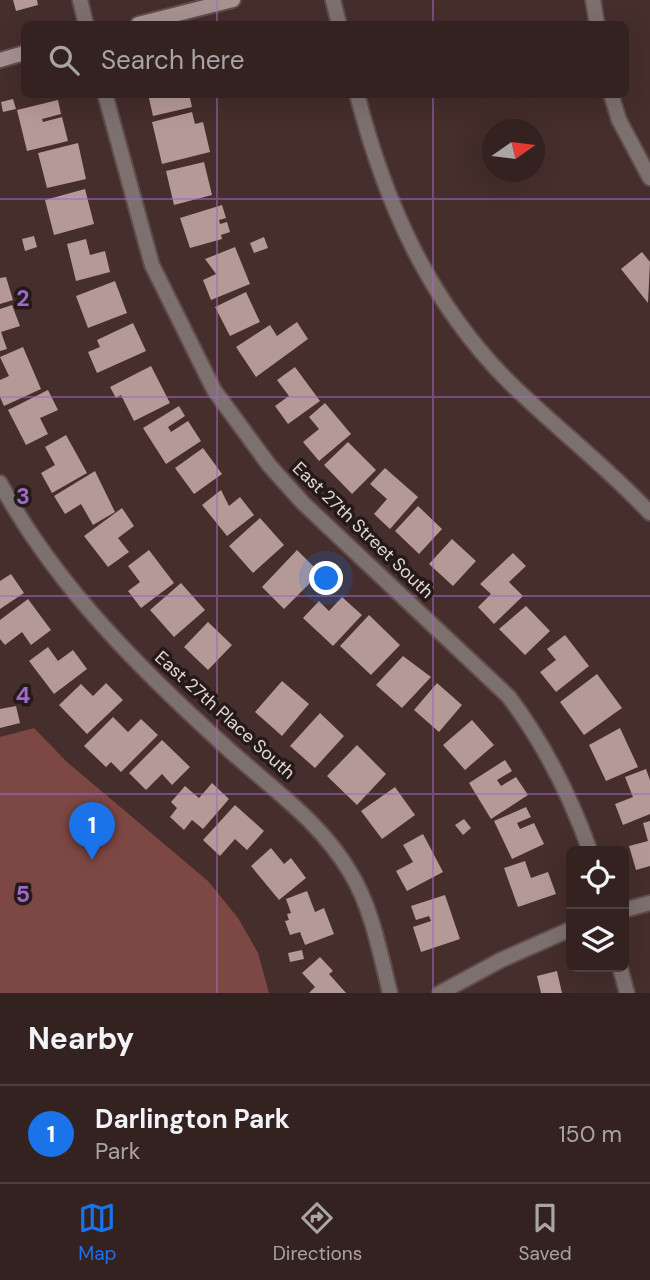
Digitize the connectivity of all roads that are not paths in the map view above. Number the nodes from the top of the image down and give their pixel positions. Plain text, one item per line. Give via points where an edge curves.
1 (80, 0) edge
2 (233, 0) edge
3 (333, 0) edge
4 (593, 0) edge
5 (85, 21) edge
6 (150, 21) edge
7 (339, 21) edge
8 (596, 21) edge
9 (21, 54) edge
10 (0, 60) edge
11 (105, 98) edge
12 (358, 98) edge
13 (612, 98) edge
14 (650, 178) edge
15 (0, 483) edge
16 (650, 513) edge
17 (588, 846) edge
18 (650, 902) edge
19 (627, 909) edge
20 (566, 931) edge
21 (621, 972) edge
22 (390, 993) edge
23 (440, 993) edge
24 (627, 993) edge

1 - 5 street
2 - 6 main road
3 - 7 street
4 - 8 street
9 - 10 main road
11 - 17 street, East 27th Street South via 152,265 214,390 303,503 509,697 556,770
12 - 16 street via 394,213 444,304 509,382
13 - 14 street
15 - 22 street, East 27th Place South via 49,561 105,627 228,749 304,813 329,842 361,896
18 - 19 street
20 - 23 street
21 - 24 street

